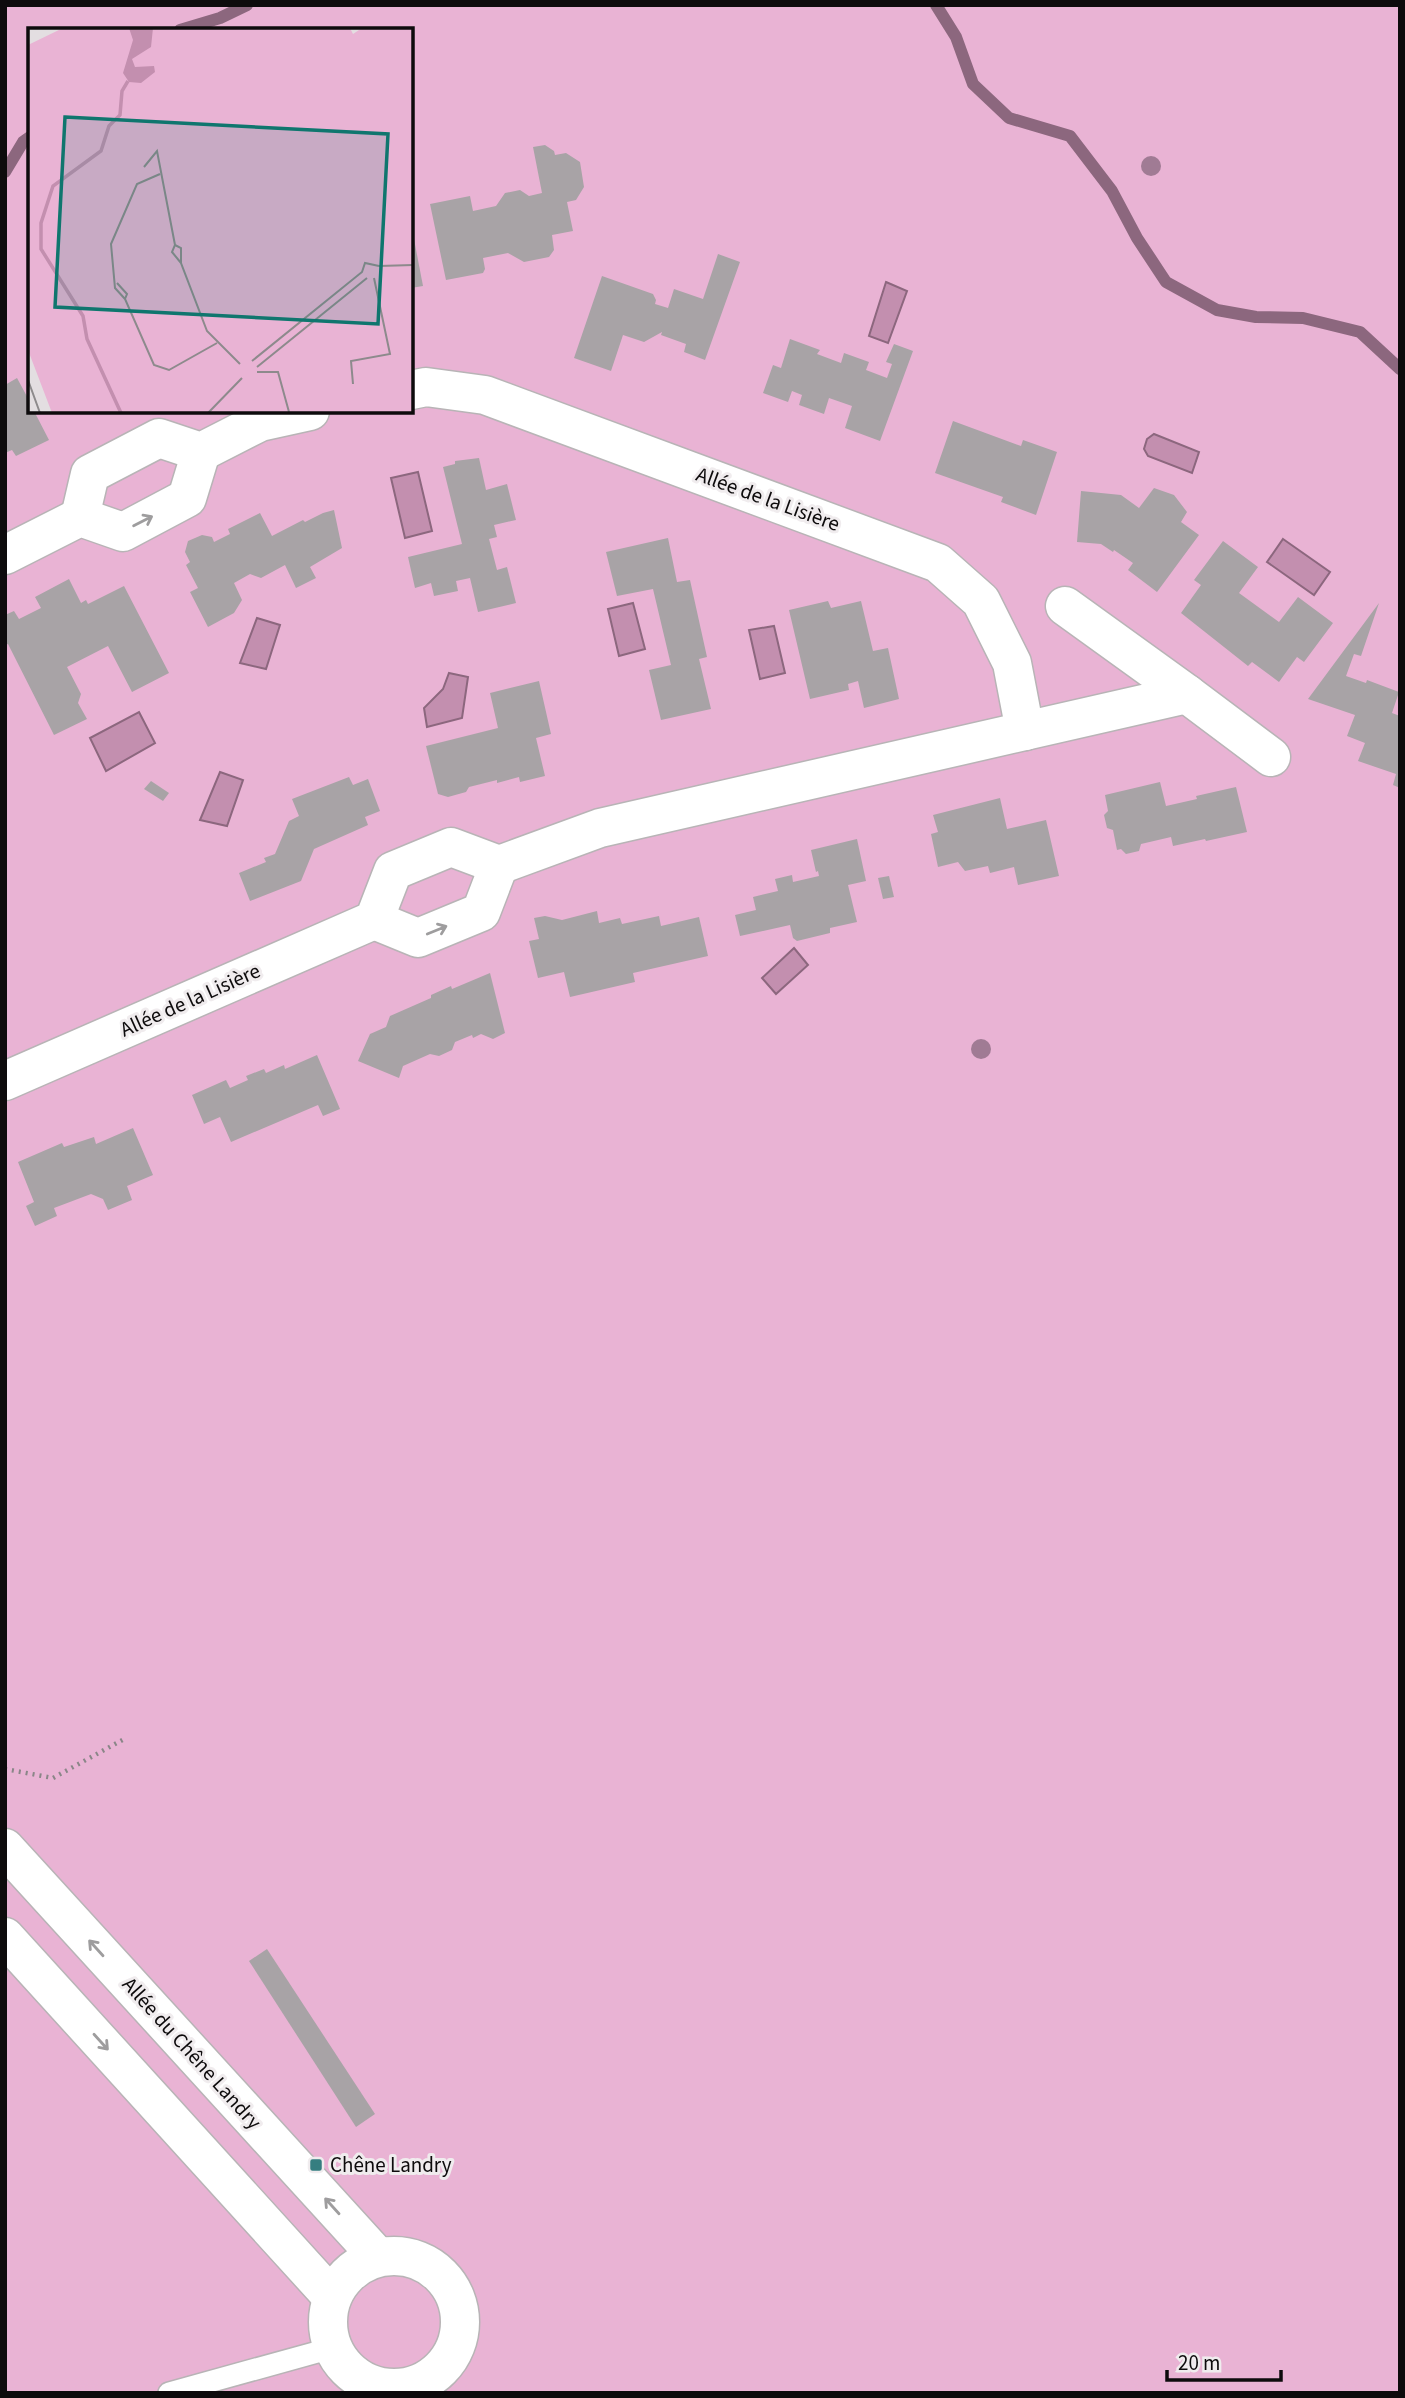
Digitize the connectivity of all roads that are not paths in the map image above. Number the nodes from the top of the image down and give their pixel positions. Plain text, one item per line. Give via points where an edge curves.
1 (413, 390) edge
2 (301, 413) edge
3 (201, 452) junction
4 (80, 517) junction
5 (5, 555) edge
6 (1065, 606) dead end
7 (1187, 694) junction
8 (1025, 731) junction
9 (1271, 757) dead end
10 (499, 864) junction
11 (374, 920) junction
12 (5, 1080) edge
13 (5, 1848) edge
14 (5, 1937) edge
15 (378, 2257) junction
16 (332, 2297) junction
17 (332, 2348) junction
18 (426, 2388) edge
19 (169, 2393) edge

1 - 8 street, Allée de la Lisière via 426,387 485,395 938,563 981,601 1012,663
2 - 3 street via 260,422
4 -> 3 street via 122,532 187,498
3 - 4 street via 159,438 90,474
4 - 5 street
6 - 7 street
7 - 8 street
7 - 9 street
8 - 10 street via 600,828
10 - 11 street via 451,847 393,871
11 -> 10 street via 418,938 481,912
11 - 12 street, Allée de la Lisière
15 -> 13 street, Allée du Chêne Landry
14 -> 16 street
15 - 16 street via 350,2271
15 - 18 street via 402,2256 425,2263 444,2278 457,2300 461,2324 456,2348
16 - 17 street via 327,2322
17 - 18 street via 343,2367 360,2380 380,2388
17 - 19 lane

